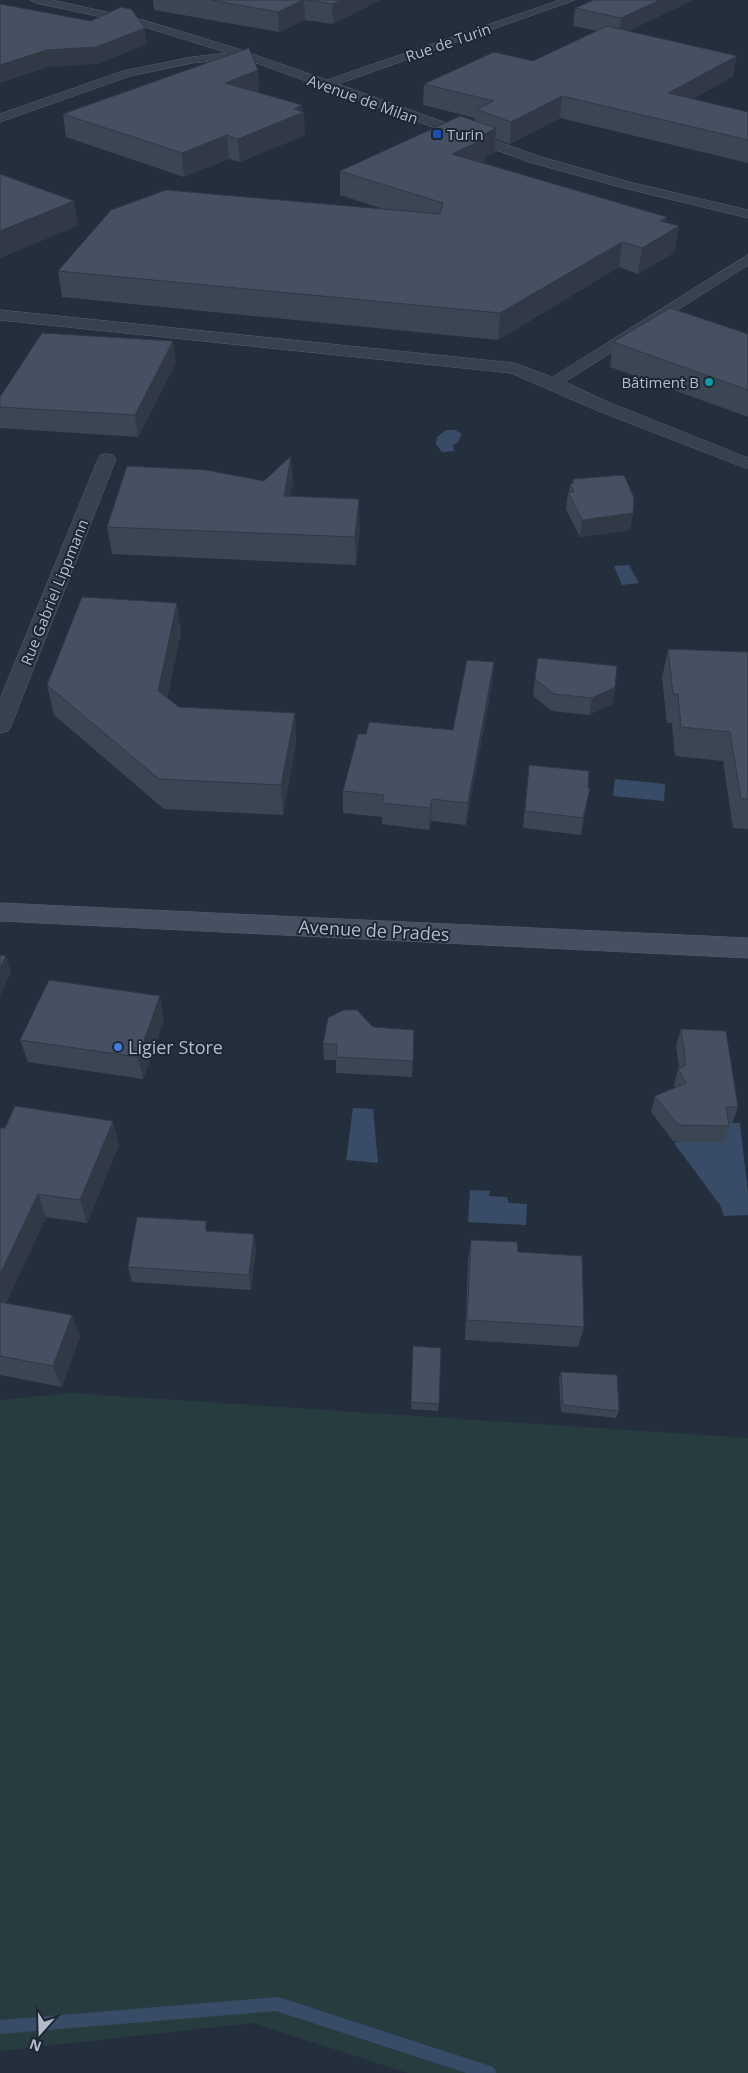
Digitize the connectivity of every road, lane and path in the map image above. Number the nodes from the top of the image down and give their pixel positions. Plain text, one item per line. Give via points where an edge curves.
1 (36, 0) edge
2 (570, 0) edge
3 (198, 41) junction
4 (180, 47) dead end
5 (162, 53) dead end
6 (241, 55) junction
7 (325, 85) junction
8 (0, 109) edge
9 (0, 117) edge
10 (748, 214) edge
11 (748, 259) edge
12 (0, 315) edge
13 (552, 383) junction
14 (108, 459) dead end
15 (748, 464) edge
16 (0, 726) edge
17 (0, 912) edge
18 (748, 948) edge

1 - 3 street, Avenue de Milan via 139,22
2 - 7 street, Rue de Turin
3 - 4 street
3 - 6 street, Avenue de Milan
5 - 8 street
6 - 7 street, Avenue de Milan
6 - 9 street via 163,62 129,69
7 - 10 street, Avenue de Milan via 562,167
11 - 13 street
12 - 13 street via 514,368
13 - 15 street
14 - 16 street, Rue Gabriel Lippmann
17 - 18 main road, Avenue de Prades

